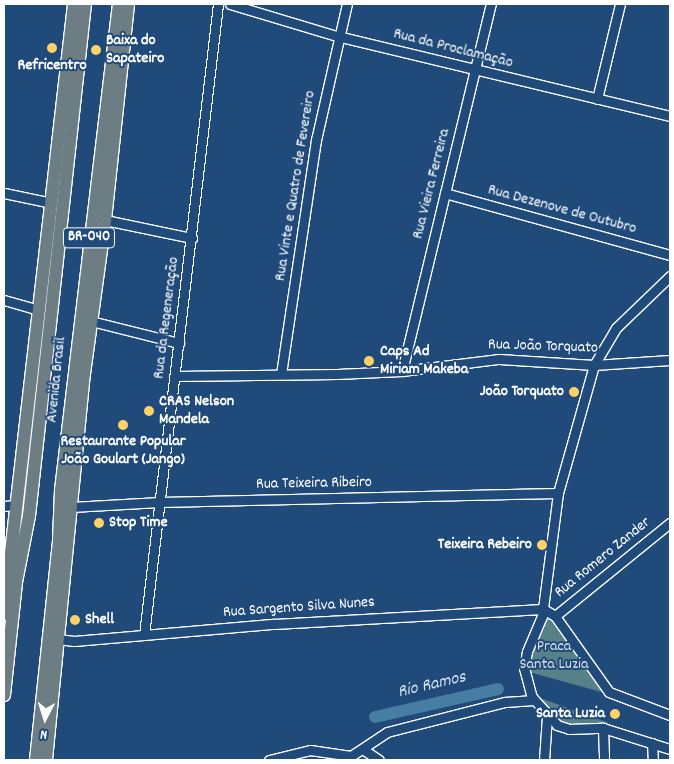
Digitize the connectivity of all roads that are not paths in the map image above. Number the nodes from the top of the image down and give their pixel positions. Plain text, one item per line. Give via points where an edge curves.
1 (74, 4) edge
2 (85, 4) edge
3 (119, 4) edge
4 (128, 4) edge
5 (218, 4) edge
6 (230, 4) edge
7 (347, 4) edge
8 (491, 4) edge
9 (620, 4) edge
10 (337, 36) junction
11 (475, 70) junction
12 (597, 99) junction
13 (106, 110) junction
14 (670, 116) edge
15 (4, 193) edge
16 (445, 193) junction
17 (52, 203) junction
18 (106, 220) junction
19 (192, 238) junction
20 (670, 255) edge
21 (670, 276) edge
22 (4, 300) edge
23 (52, 305) junction
24 (38, 310) junction
25 (91, 321) junction
26 (180, 343) junction
27 (670, 360) edge
28 (594, 365) junction
29 (32, 366) junction
30 (402, 371) junction
31 (84, 374) junction
32 (281, 374) junction
33 (175, 376) junction
34 (558, 494) junction
35 (160, 502) junction
36 (10, 506) edge
37 (71, 507) junction
38 (670, 523) edge
39 (543, 608) junction
40 (4, 614) edge
41 (555, 616) junction
42 (144, 635) junction
43 (58, 639) junction
44 (4, 695) edge
45 (534, 700) junction
46 (670, 715) edge
47 (548, 716) junction
48 (603, 728) junction
49 (652, 743) junction
50 (670, 749) edge
51 (364, 750) junction
52 (36, 760) edge
53 (46, 760) edge
54 (269, 760) edge
55 (378, 760) edge
56 (544, 760) edge
57 (604, 760) edge
58 (653, 760) edge

1 - 17 highway, Avenida Brasil
2 - 23 highway, Avenida Brasil / BR-040
3 - 13 highway, Avenida Brasil / BR-040
4 - 18 highway, Avenida Brasil
5 - 19 street, Rua da Regeneração
6 - 10 street, Rua da Proclamação
7 - 10 street, Rua Vinte e Quatro de Fevereiro
8 - 11 street, Rua Vieira Ferreira
9 - 12 street
10 - 11 street, Rua da Proclamação
10 - 32 street, Rua Vinte e Quatro de Fevereiro via 316,140
11 - 12 street, Rua da Proclamação
11 - 16 street, Rua Vieira Ferreira
12 - 14 street, Rua da Proclamação
13 - 31 highway via 108,131 83,347
13 - 52 highway, Avenida Brasil / BR-040 via 61,490 59,540
15 - 17 street
16 - 20 street, Rua Dezenove de Outubro
16 - 30 street, Rua Vieira Ferreira
17 - 24 highway, Avenida Brasil
18 - 19 street
18 - 25 highway, Avenida Brasil
19 - 26 street, Rua da Regeneração
21 - 28 street via 616,328
22 - 24 street
23 - 29 highway
23 - 44 highway, Avenida Brasil / BR-040 via 29,516 16,582
24 - 29 highway, Avenida Brasil
25 - 26 street
25 - 31 highway, Avenida Brasil
26 - 33 street, Rua da Regeneração
27 - 28 street, Rua João Torquato
28 - 30 street, Rua João Torquato via 499,358
28 - 34 street
29 - 36 highway, Avenida Brasil
30 - 32 street, Rua João Torquato
31 - 37 highway, Avenida Brasil
32 - 33 street, Rua João Torquato
33 - 35 street, Rua da Regeneração
34 - 35 street, Rua Teixeira Ribeiro
34 - 39 street
35 - 37 street, Rua Teixeira Ribeiro
35 - 42 street, Rua da Regeneração
36 - 40 highway, Avenida Brasil
37 - 43 highway, Avenida Brasil
38 - 41 street, Rua Romero Zander
39 - 41 street
39 - 42 street, Rua Sargento Silva Nunes
39 - 45 street via 539,630 524,665
41 - 46 street via 609,692
42 - 43 street, Rua Sargento Silva Nunes via 74,641
43 - 53 highway, Avenida Brasil
45 - 47 street
45 - 51 street via 505,702 387,732
47 - 48 street via 566,728
47 - 56 street
48 - 49 street
48 - 57 street
49 - 50 street
49 - 58 street
51 - 54 street via 346,757 307,750
51 - 55 street

